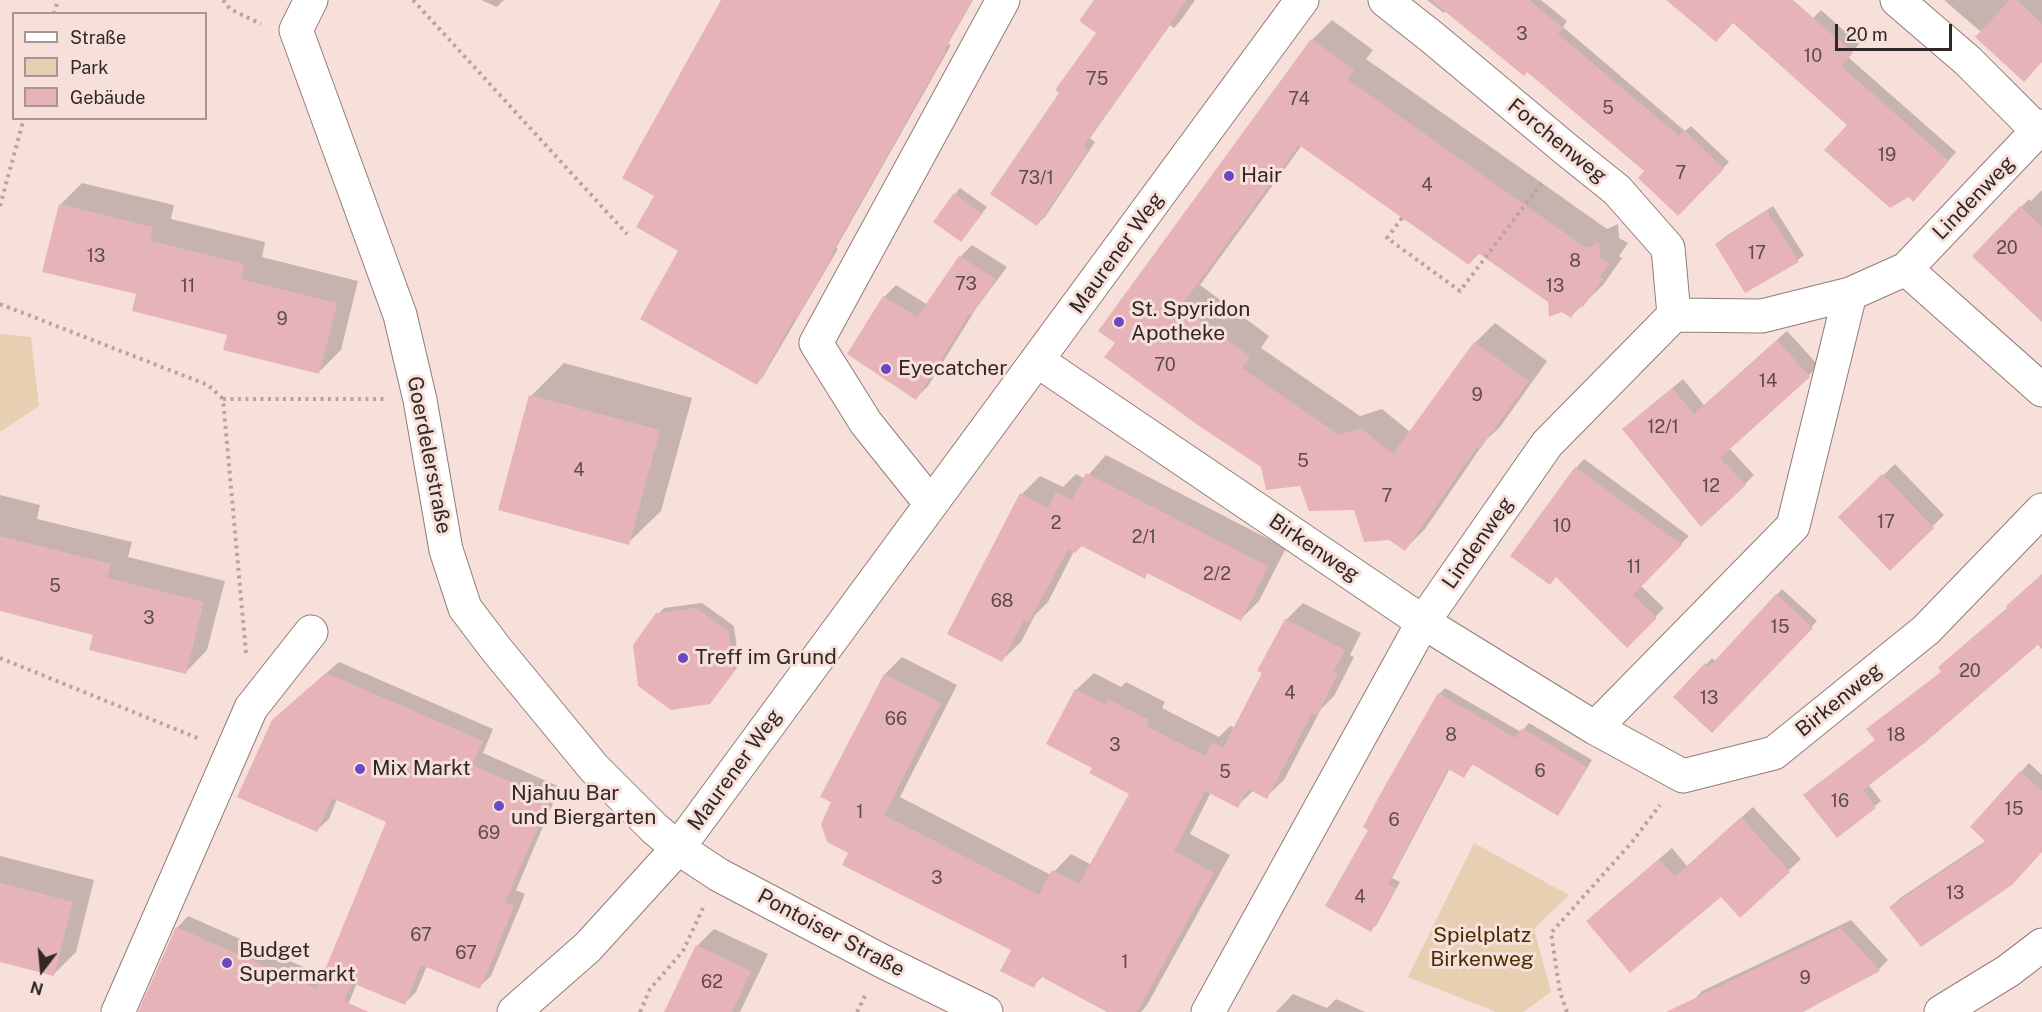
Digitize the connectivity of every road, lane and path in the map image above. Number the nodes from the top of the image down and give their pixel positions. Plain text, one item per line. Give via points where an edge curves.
1 (311, 0) edge
2 (413, 0) edge
3 (1003, 0) edge
4 (1302, 0) edge
5 (1385, 0) edge
6 (1897, 0) edge
7 (23, 120) edge
8 (2040, 129) edge
9 (1567, 150) junction
10 (0, 206) edge
11 (1402, 218) dead end
12 (627, 234) dead end
13 (1906, 269) junction
14 (1850, 294) junction
15 (0, 304) edge
16 (1674, 315) junction
17 (1038, 361) junction
18 (2042, 390) edge
19 (223, 399) junction
20 (420, 400) junction
21 (931, 504) junction
22 (2042, 510) edge
23 (1423, 622) junction
24 (311, 632) dead end
25 (0, 658) edge
26 (251, 708) junction
27 (1594, 728) junction
28 (231, 752) junction
29 (1683, 776) junction
30 (678, 848) junction
31 (719, 875) junction
32 (2042, 945) edge
33 (118, 1012) edge
34 (514, 1012) edge
35 (640, 1012) edge
36 (986, 1012) edge
37 (1208, 1012) edge
38 (1567, 1012) edge
39 (1941, 1012) edge

1 - 20 street, Goerdelerstraße via 297,30 400,315
2 - 12 path
3 - 21 street via 816,343 866,423
4 - 17 street, Maurener Weg
5 - 9 street, Forchenweg
6 - 8 street
7 - 10 path
8 - 13 street, Lindenweg
9 - 11 path via 1460,291 1387,238
9 - 16 street, Forchenweg via 1617,190 1668,248
13 - 14 street, Lindenweg
13 - 18 street
14 - 16 street, Lindenweg via 1762,316
14 - 27 street via 1793,526
15 - 19 path via 208,385
16 - 23 street, Lindenweg via 1547,444
17 - 21 street, Maurener Weg
17 - 23 street, Birkenweg
19 - 20 path
19 - 26 path
20 - 30 street, Goerdelerstraße via 446,550 465,608 594,768
21 - 30 street, Maurener Weg
22 - 29 street, Birkenweg via 1926,630 1774,753
23 - 27 street, Birkenweg
23 - 37 street, Lindenweg
24 - 26 street
25 - 28 path
26 - 28 street
27 - 29 street, Birkenweg
28 - 33 street
29 - 38 path via 1632,842 1551,933
30 - 31 street, Pontoiser Straße
30 - 34 street, Maurener Weg via 588,947
31 - 35 path via 683,951 650,989
31 - 36 street, Pontoiser Straße
32 - 39 street

